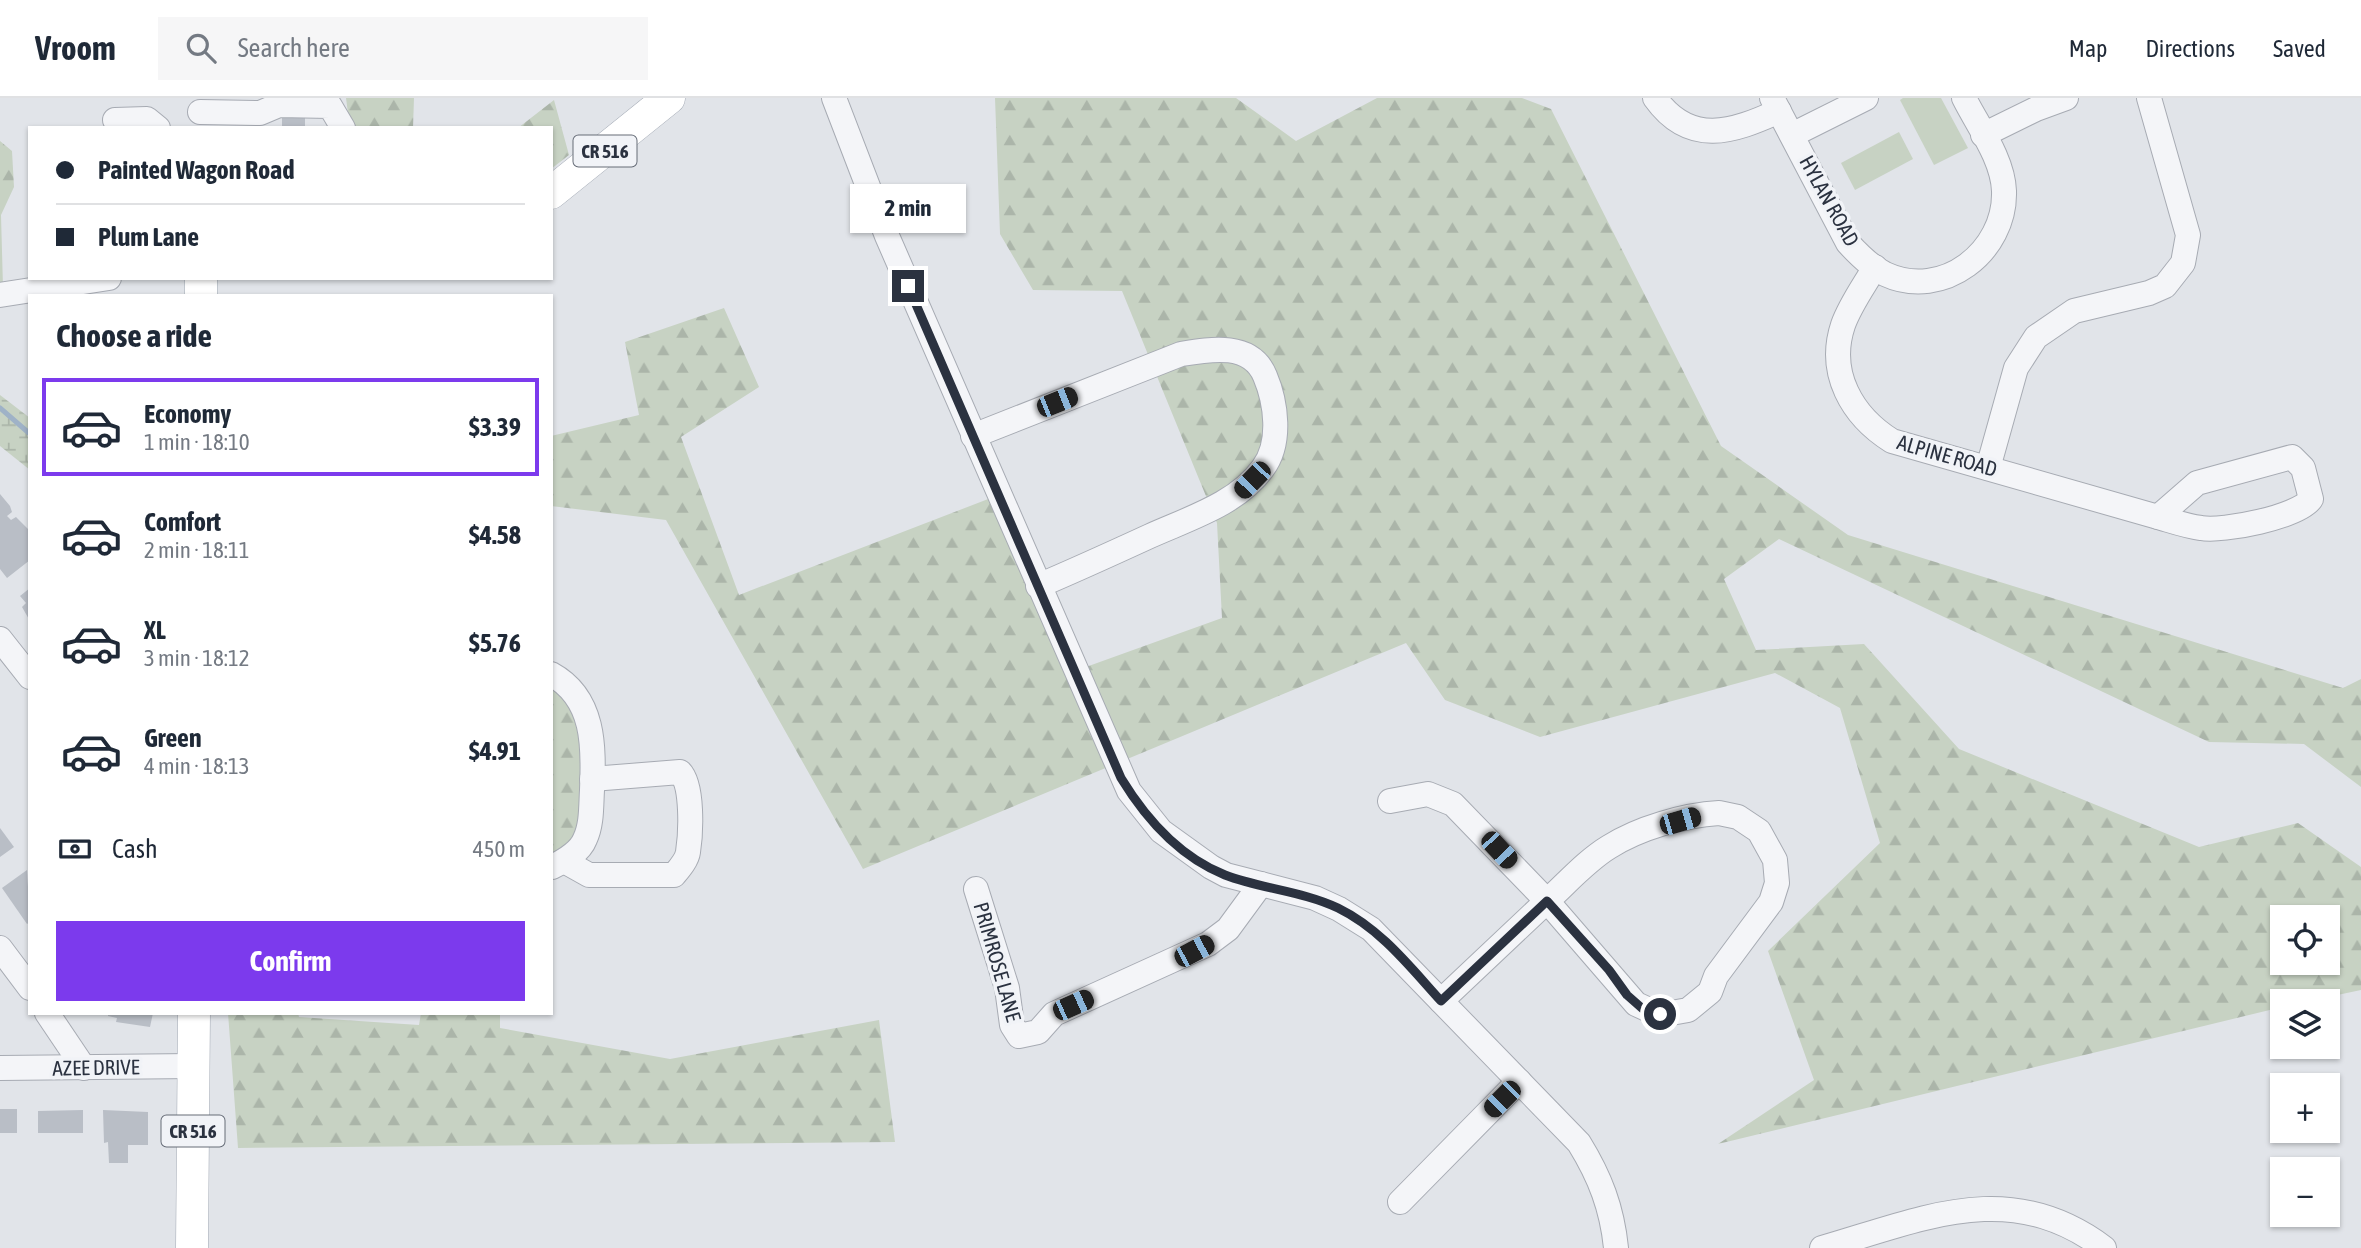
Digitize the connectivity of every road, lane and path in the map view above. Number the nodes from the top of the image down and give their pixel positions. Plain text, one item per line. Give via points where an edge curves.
1 (669, 98) edge
2 (834, 98) edge
3 (1655, 98) edge
4 (1866, 98) edge
5 (1964, 98) edge
6 (2066, 98) edge
7 (2149, 98) edge
8 (1775, 105) edge
9 (200, 113) edge
10 (115, 120) dead end
11 (260, 121) edge
12 (156, 126) edge
13 (342, 126) edge
14 (1792, 135) junction
15 (1983, 135) junction
16 (553, 191) edge
17 (1875, 267) junction
18 (102, 280) edge
19 (65, 290) edge
20 (0, 295) edge
21 (973, 436) junction
22 (1988, 468) junction
23 (2158, 517) junction
24 (1038, 586) junction
25 (0, 639) edge
26 (28, 674) edge
27 (553, 675) edge
28 (592, 779) junction
29 (1390, 801) dead end
30 (558, 864) edge
31 (1261, 884) junction
32 (976, 888) dead end
33 (1547, 901) junction
34 (0, 948) edge
35 (28, 985) edge
36 (1441, 1001) junction
37 (48, 1015) edge
38 (194, 1015) edge
39 (193, 1066) junction
40 (0, 1068) edge
41 (84, 1069) junction
42 (1519, 1081) junction
43 (1400, 1202) dead end
44 (192, 1248) edge
45 (1616, 1248) edge
46 (1822, 1248) edge
47 (2104, 1248) edge

1 - 16 main road, CR 516
2 - 21 street
3 - 8 street via 1674,119 1711,131 1730,130
4 - 14 street
5 - 15 street, HYLAN ROAD
6 - 15 street
7 - 22 street via 2188,235 2183,263 2165,286 2074,311 2036,337 2016,368
8 - 14 street, HYLAN ROAD
9 - 11 street
10 - 12 street via 147,119
11 - 13 street via 279,105 330,106
14 - 17 street, HYLAN ROAD via 1848,243
15 - 17 street, HYLAN ROAD via 1999,165 2004,191 2001,219 1989,246 1968,266 1931,280 1898,278
17 - 22 street, ALPINE ROAD via 1840,337 1840,373 1852,406 1869,427 1892,441
18 - 19 street
19 - 20 street
21 - 24 street
21 - 24 street via 1181,354 1240,351 1260,363 1273,395 1275,434 1265,466 1240,493
22 - 23 street, ALPINE ROAD
23 - 23 street, ALPINE ROAD via 2197,483 2292,457 2303,468 2311,499 2297,509 2224,529
24 - 31 street via 1121,778 1148,817 1181,848 1211,867
25 - 26 street
27 - 28 street via 573,690 585,711 593,745
28 - 30 street via 585,840
28 - 30 street via 680,772 689,789 688,855 674,875 589,875
29 - 33 street via 1428,794 1454,804
31 - 32 street, PRIMROSE LANE via 1228,929 1208,944 1054,1014 1038,1032 1019,1036 1012,1025 1007,988
31 - 36 street via 1315,898 1356,919 1387,942
33 - 33 street via 1636,1004 1672,1015 1699,1004 1710,992 1716,976 1771,902 1777,883 1775,860 1752,825 1719,813 1702,814 1611,845
33 - 36 street
34 - 35 street
36 - 42 street
37 - 41 street
38 - 39 main road, CR 516
39 - 41 street, AZEE DRIVE
39 - 44 main road, CR 516
40 - 41 street, AZEE DRIVE
42 - 43 street
42 - 45 street via 1568,1129 1598,1173 1609,1203
46 - 47 street via 1953,1211 1989,1207 2054,1218

